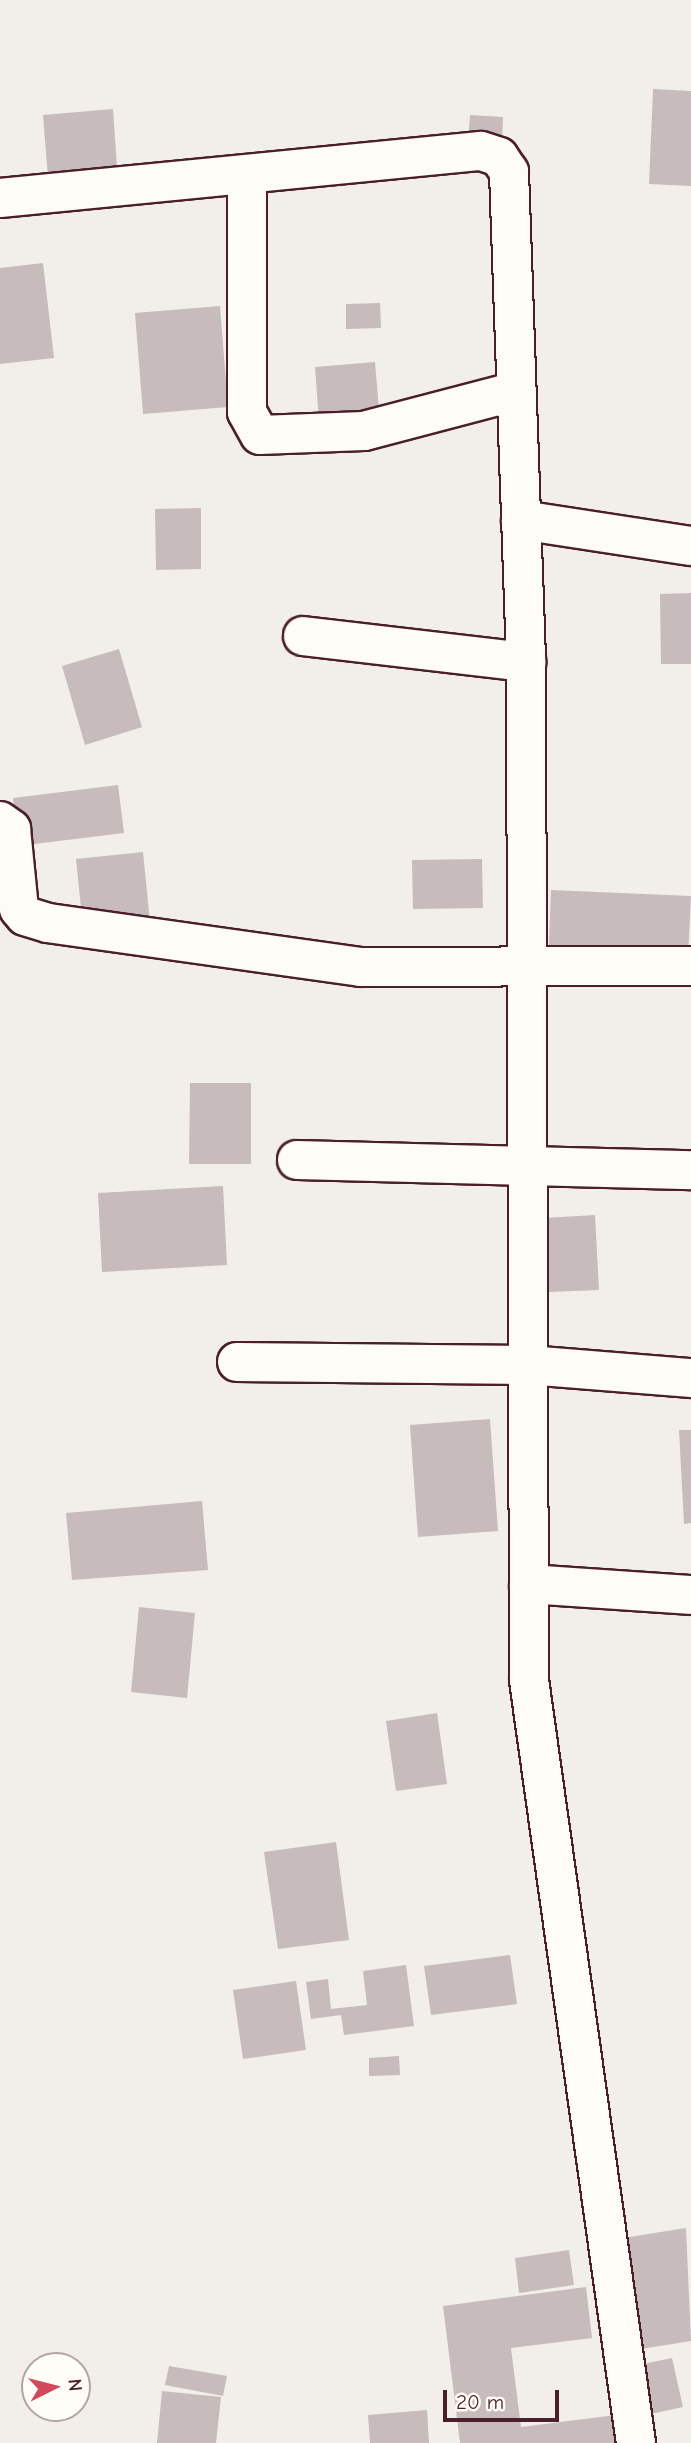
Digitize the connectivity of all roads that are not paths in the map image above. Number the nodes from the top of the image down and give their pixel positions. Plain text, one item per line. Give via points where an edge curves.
1 (247, 176) junction
2 (0, 198) edge
3 (516, 391) junction
4 (521, 520) junction
5 (691, 546) edge
6 (303, 636) dead end
7 (526, 662) junction
8 (0, 821) edge
9 (528, 965) junction
10 (691, 966) edge
11 (297, 1160) dead end
12 (528, 1167) junction
13 (691, 1170) edge
14 (237, 1362) dead end
15 (528, 1365) junction
16 (691, 1378) edge
17 (529, 1584) junction
18 (691, 1595) edge
19 (636, 2443) edge

1 - 2 street
1 - 3 street via 481,151 499,157 509,172
1 - 3 street via 247,412 260,435 363,431
3 - 4 street
4 - 5 street
4 - 7 street
6 - 7 street
7 - 9 street
8 - 9 street via 11,829 19,909 32,919 360,967
9 - 10 street
9 - 12 street
11 - 12 street
12 - 13 street
12 - 15 street
14 - 15 street
15 - 16 street
15 - 17 street
17 - 18 street
17 - 19 street via 529,1679

